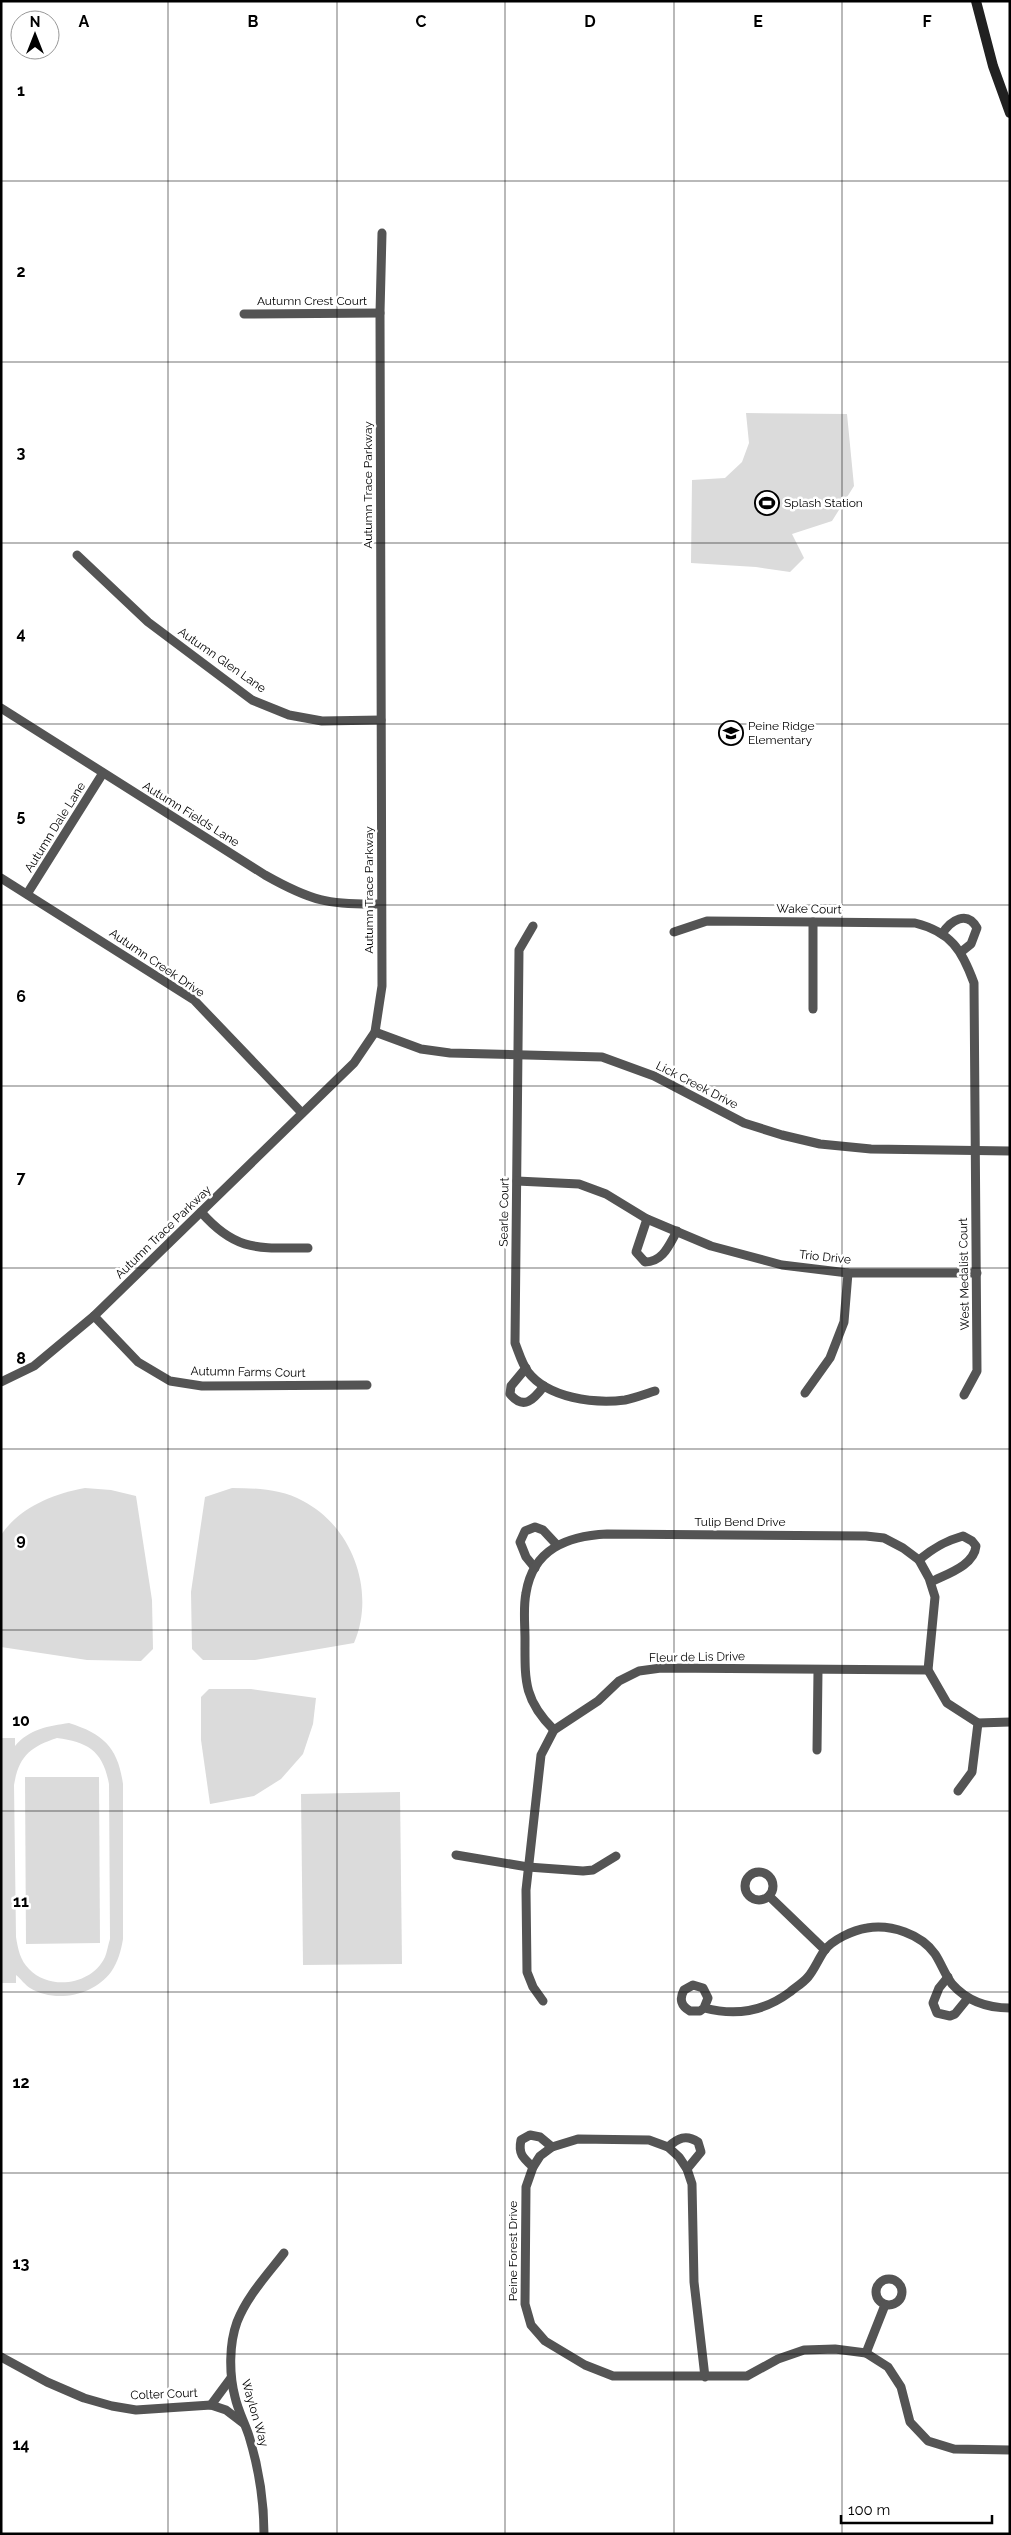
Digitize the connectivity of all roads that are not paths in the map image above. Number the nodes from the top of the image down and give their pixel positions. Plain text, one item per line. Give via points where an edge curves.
1 (976, 1) edge
2 (1010, 113) edge
3 (382, 232) dead end
4 (380, 313) junction
5 (244, 314) dead end
6 (77, 555) dead end
7 (1, 708) edge
8 (381, 720) junction
9 (103, 773) junction
10 (1, 878) edge
11 (28, 894) junction
12 (380, 904) junction
13 (813, 922) junction
14 (533, 926) dead end
15 (674, 932) dead end
16 (942, 934) junction
17 (961, 952) junction
18 (812, 1009) dead end
19 (375, 1032) junction
20 (516, 1054) junction
21 (302, 1113) junction
22 (974, 1150) junction
23 (1010, 1151) edge
24 (517, 1181) junction
25 (201, 1212) junction
26 (648, 1219) junction
27 (677, 1231) junction
28 (308, 1248) dead end
29 (848, 1273) junction
30 (977, 1273) junction
31 (94, 1316) junction
32 (526, 1368) junction
33 (1, 1382) edge
34 (367, 1385) dead end
35 (544, 1386) junction
36 (655, 1391) dead end
37 (805, 1393) dead end
38 (964, 1395) dead end
39 (557, 1545) junction
40 (919, 1560) junction
41 (535, 1568) junction
42 (931, 1582) junction
43 (928, 1670) junction
44 (818, 1671) junction
45 (978, 1723) junction
46 (1008, 1723) edge
47 (554, 1730) junction
48 (817, 1750) dead end
49 (958, 1791) dead end
50 (456, 1855) dead end
51 (616, 1856) dead end
52 (528, 1867) junction
53 (769, 1896) dead end
54 (825, 1950) junction
55 (948, 1977) junction
56 (968, 1998) junction
57 (544, 2001) dead end
58 (704, 2008) dead end
59 (1010, 2008) edge
60 (552, 2147) junction
61 (668, 2147) junction
62 (533, 2167) junction
63 (688, 2169) junction
64 (284, 2253) dead end
65 (884, 2305) dead end
66 (866, 2353) junction
67 (1, 2357) edge
68 (705, 2377) junction
69 (232, 2378) junction
70 (211, 2406) junction
71 (243, 2424) junction
72 (1010, 2450) edge
73 (264, 2534) edge

1 - 2 street via 993,66
3 - 4 street, Autumn Trace Parkway
4 - 5 street, Autumn Crest Court
4 - 8 street, Autumn Trace Parkway
6 - 8 street, Autumn Glen Lane via 148,622 252,700 289,715 322,721
7 - 9 street, Autumn Fields Lane
8 - 12 street, Autumn Trace Parkway
9 - 11 street, Autumn Dale Lane
9 - 12 street, Autumn Fields Lane via 291,890 318,901 340,905
10 - 11 street, Autumn Creek Drive
11 - 21 street, Autumn Creek Drive via 194,1000
12 - 19 street, Autumn Trace Parkway via 382,986
13 - 15 street, Wake Court via 707,921
13 - 16 street, Wake Court via 915,923 934,928
13 - 18 street
14 - 20 street, Searle Court via 519,950
16 - 17 street, Wake Court
16 - 17 street via 957,919 973,921 977,928 976,936
17 - 22 street, Wake Court via 974,983
19 - 20 street, Lick Creek Drive via 421,1049
19 - 21 street, Autumn Trace Parkway via 354,1064
20 - 22 street, Lick Creek Drive via 602,1057 654,1076 744,1123 803,1140 871,1149
20 - 24 street, Searle Court
21 - 25 street, Autumn Trace Parkway
22 - 23 street, Lick Creek Drive
22 - 30 street, West Medalist Court
24 - 26 street, Trio Drive via 579,1184 606,1194
24 - 32 street, Searle Court via 515,1343
25 - 28 street via 218,1231 258,1248
25 - 31 street, Autumn Trace Parkway
26 - 27 street, Trio Drive
26 - 27 street via 636,1252 645,1262 653,1262 666,1252
27 - 29 street, Trio Drive via 711,1246 782,1265
29 - 30 street, Trio Drive
29 - 37 street via 844,1322 830,1358
30 - 38 street, West Medalist Court via 977,1371
31 - 33 street, Autumn Trace Parkway via 34,1366
31 - 34 street, Autumn Farms Court via 138,1362 170,1382 202,1386
32 - 35 street, Searle Court
32 - 35 street via 511,1386 510,1394 515,1400 523,1404 530,1402
35 - 36 street, Searle Court via 573,1398 625,1400
39 - 40 street, Tulip Bend Drive via 582,1535 607,1534 866,1536 884,1538
39 - 41 street, Tulip Bend Drive
39 - 41 street via 543,1530 535,1527 525,1531 520,1542
40 - 42 street, Tulip Bend Drive
40 - 42 street via 948,1540 963,1536 976,1546 970,1559
41 - 47 street, Tulip Bend Drive via 525,1595 526,1674 529,1696 541,1717
42 - 43 street, Tulip Bend Drive via 935,1597
43 - 44 street, Fleur de Lis Drive
43 - 45 street via 947,1703
44 - 47 street, Fleur de Lis Drive via 661,1668 639,1671 619,1681 598,1701
44 - 48 street
45 - 46 street
45 - 49 street via 972,1772
47 - 52 street, Fleur de Lis Drive via 541,1755
50 - 52 street
51 - 52 street via 593,1870
52 - 57 street, Fleur de Lis Drive via 527,1972
53 - 54 street
54 - 55 street via 844,1936 866,1928 896,1929 929,1947
54 - 58 street via 807,1978 778,2001 745,2013 724,2013
55 - 56 street
55 - 56 street via 933,2003 937,2013 955,2014
56 - 59 street via 994,2008
60 - 61 street, Peine Forest Drive via 578,2139 649,2140
60 - 62 street, Peine Forest Drive via 540,2156
60 - 62 street via 540,2137 530,2135 521,2140 521,2156
61 - 63 street
61 - 63 street via 679,2138 691,2137 698,2142 701,2152
62 - 68 street, Peine Forest Drive via 526,2187 525,2304 531,2325 545,2341 584,2365 613,2376
63 - 68 street via 692,2184 694,2282
64 - 69 street, Waylon Way via 246,2304 237,2322 232,2345
65 - 66 street
66 - 68 street, Peine Forest Drive via 804,2350 746,2376
66 - 72 street, Peine Forest Drive via 888,2367 900,2387 910,2422 928,2441 954,2449
67 - 70 street, Colter Court via 47,2382 112,2406 136,2410
69 - 70 street
69 - 71 street, Waylon Way
70 - 71 street, Colter Court via 226,2410
71 - 73 street, Waylon Way via 249,2434 264,2498

